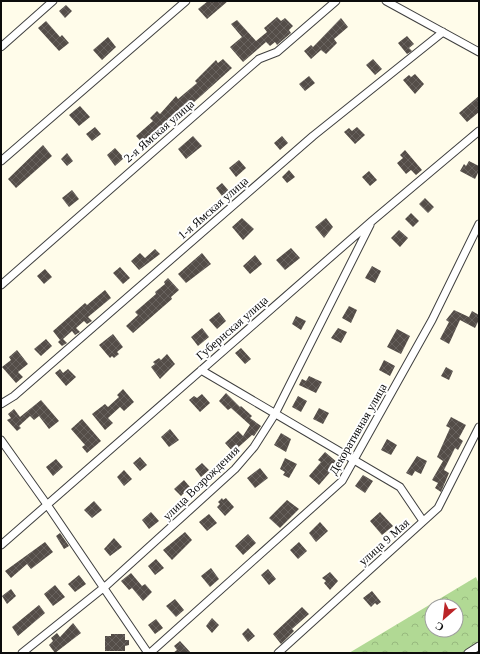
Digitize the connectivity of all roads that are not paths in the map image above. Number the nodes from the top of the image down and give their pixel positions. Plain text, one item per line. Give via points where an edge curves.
1 (53, 1) edge
2 (186, 1) edge
3 (336, 1) edge
4 (386, 1) edge
5 (443, 32) junction
6 (1, 47) edge
7 (479, 52) edge
8 (479, 131) edge
9 (1, 161) edge
10 (372, 221) junction
11 (479, 224) edge
12 (1, 285) edge
13 (201, 370) junction
14 (1, 404) edge
15 (275, 414) junction
16 (479, 427) edge
17 (1, 440) edge
18 (355, 460) junction
19 (48, 506) junction
20 (423, 521) junction
21 (1, 545) edge
22 (104, 588) junction
23 (479, 646) edge
24 (22, 653) edge
25 (149, 653) edge
26 (278, 653) edge
27 (468, 653) edge

1 - 6 street
2 - 9 street
3 - 12 street, 2-я Ямская улица via 277,52 259,59
4 - 5 street
5 - 7 street
5 - 14 street, 1-я Ямская улица via 313,136 14,396
8 - 10 street, Губернская улица
10 - 13 street, Губернская улица
10 - 15 street, улица Возрождения
11 - 18 street, Декоративная улица via 432,320
13 - 15 street
13 - 19 street, Губернская улица
15 - 18 street
15 - 22 street, улица Возрождения via 254,447 235,469
16 - 20 street, улица 9 Мая via 438,508
17 - 19 street
18 - 20 street via 400,487
18 - 25 street, Декоративная улица via 342,481
19 - 21 street, Губернская улица
19 - 22 street
20 - 26 street, улица 9 Мая
22 - 24 street, улица Возрождения
22 - 25 street
23 - 27 street

